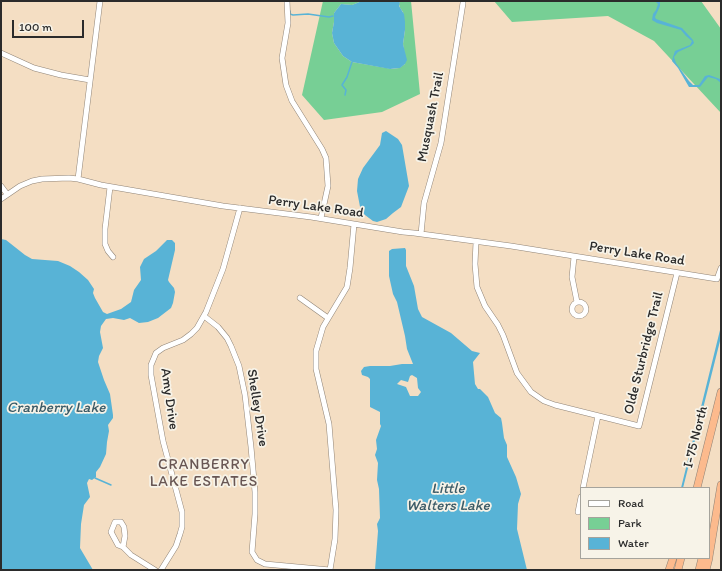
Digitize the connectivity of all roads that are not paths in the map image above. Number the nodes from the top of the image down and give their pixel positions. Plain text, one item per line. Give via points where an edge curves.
1 (100, 1) edge
2 (286, 1) edge
3 (463, 3) dead end
4 (1, 53) edge
5 (90, 80) junction
6 (78, 179) junction
7 (1, 186) edge
8 (110, 186) junction
9 (7, 194) junction
10 (1, 199) edge
11 (240, 208) junction
12 (321, 218) junction
13 (354, 224) junction
14 (422, 234) junction
15 (476, 242) junction
16 (113, 257) dead end
17 (574, 257) junction
18 (721, 268) edge
19 (677, 272) junction
20 (300, 298) dead end
21 (577, 302) dead end
22 (204, 316) junction
23 (328, 318) junction
24 (721, 392) edge
25 (598, 416) junction
26 (721, 479) edge
27 (698, 484) edge
28 (721, 485) edge
29 (583, 487) edge
30 (580, 502) edge
31 (578, 512) dead end
32 (710, 524) edge
33 (123, 547) junction
34 (710, 551) edge
35 (673, 559) edge
36 (681, 559) edge
37 (702, 559) edge
38 (709, 559) edge
39 (155, 570) edge
40 (161, 570) edge
41 (330, 570) edge
42 (669, 570) edge
43 (678, 570) edge
44 (699, 570) edge
45 (706, 570) edge

1 - 5 street
2 - 12 street via 288,22 282,58 286,85 292,101 326,158 328,186
3 - 14 street, Musquash Trail via 442,135 424,203
4 - 5 street via 34,68
5 - 6 street
6 - 8 street, Perry Lake Road
6 - 9 street, Perry Lake Road via 42,179 20,186
7 - 9 street
8 - 11 street, Perry Lake Road
8 - 16 street via 105,244
9 - 10 street, Perry Lake Road
11 - 12 street, Perry Lake Road
11 - 22 street, Amy Drive via 223,269
12 - 13 street, Perry Lake Road
13 - 14 street, Perry Lake Road
13 - 23 street via 349,280
14 - 15 street, Perry Lake Road
15 - 17 street, Perry Lake Road
15 - 25 street, Olde Sturbridge Trail via 477,287 485,306 498,324 523,383 544,401
17 - 19 street, Perry Lake Road
17 - 21 street via 572,277
18 - 19 street, Perry Lake Road via 717,279
19 - 25 street, Olde Sturbridge Trail via 638,426
20 - 23 street
22 - 40 street, Amy Drive via 191,334 156,353 151,365 163,441 182,512 182,526 176,546
22 - 41 street, Shelley Drive via 227,338 239,366 245,395 255,492 252,552 256,560 265,564
23 - 41 street via 320,333 316,360 329,424 336,510
24 - 27 highway, I-75 North
25 - 29 street
26 - 32 highway
28 - 34 highway
30 - 31 street
33 - 33 street via 120,547 112,537 111,528 115,522 121,522 124,527
33 - 39 street
35 - 42 highway
36 - 43 highway
37 - 44 highway
38 - 45 highway

